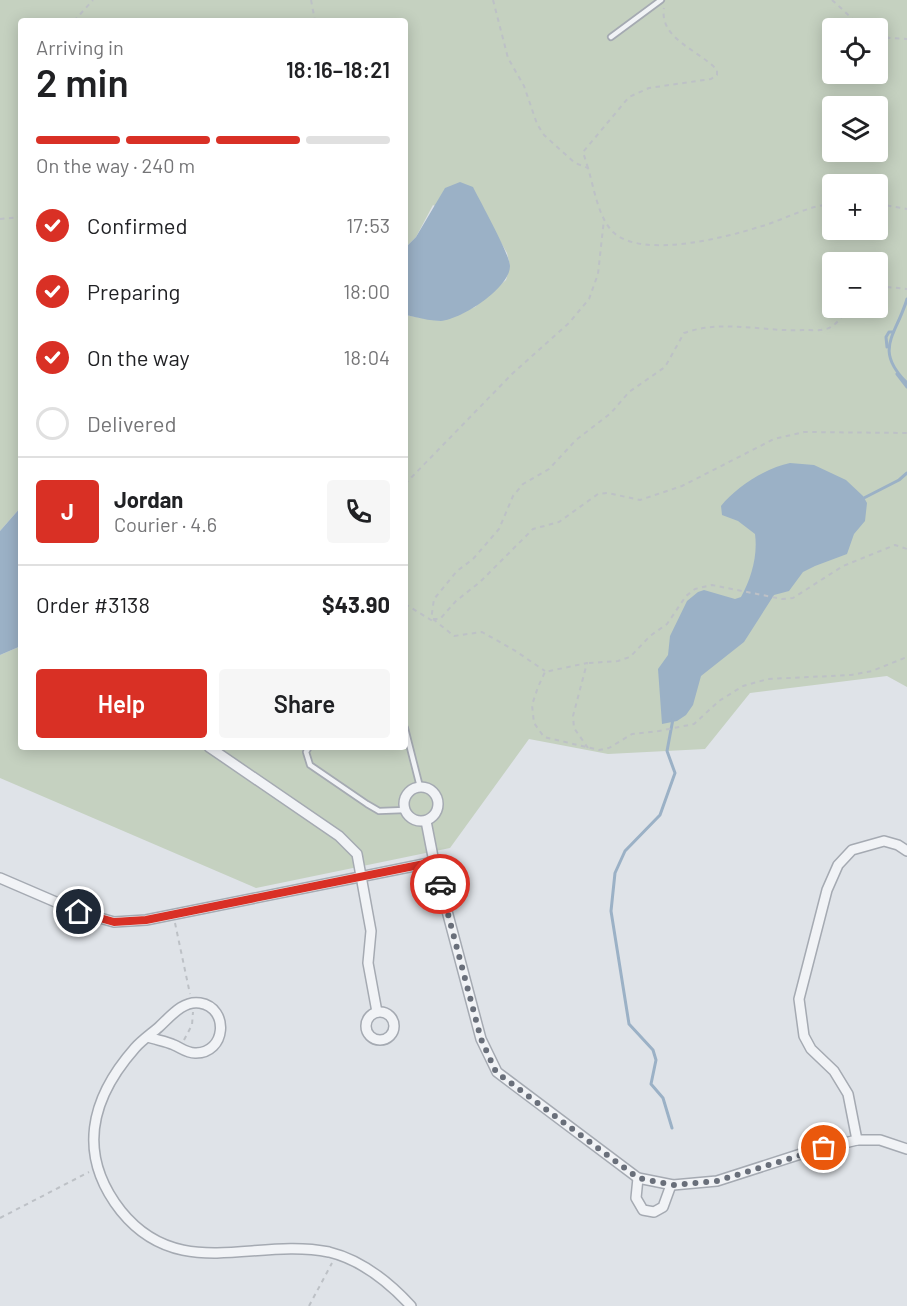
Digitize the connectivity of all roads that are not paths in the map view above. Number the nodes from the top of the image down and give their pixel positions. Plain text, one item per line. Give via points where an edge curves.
1 (663, 0) edge
2 (611, 37) dead end
3 (408, 740) edge
4 (213, 750) edge
5 (307, 750) edge
6 (420, 787) junction
7 (405, 810) junction
8 (426, 822) junction
9 (907, 851) edge
10 (434, 862) junction
11 (362, 877) junction
12 (0, 878) edge
13 (377, 1012) dead end
14 (148, 1037) junction
15 (858, 1140) junction
16 (907, 1149) edge
17 (638, 1178) junction
18 (671, 1185) junction
19 (411, 1306) edge

1 - 2 lane
3 - 6 lane
4 - 11 street via 339,836 357,854
5 - 7 lane via 310,765 366,804 379,811
6 - 7 street via 406,796
6 - 8 street via 431,790 439,805
7 - 8 street via 415,820
8 - 10 street
9 - 15 street via 884,841 852,850 838,865 827,890 799,999 804,1036 848,1094
10 - 11 street
10 - 17 street via 481,1039 496,1072
11 - 12 street via 146,920 114,922 79,912
11 - 13 street via 371,931 369,973
14 - 14 street via 201,1053 216,1044 220,1021 203,1003 188,1004
14 - 19 street via 135,1047 97,1110 93,1145 99,1178 125,1215 144,1234 187,1252 210,1255 291,1248 335,1254 382,1277
15 - 16 street via 880,1140
15 - 18 street via 717,1181
17 - 18 street
17 - 18 street via 636,1198 642,1210 654,1212 663,1207

